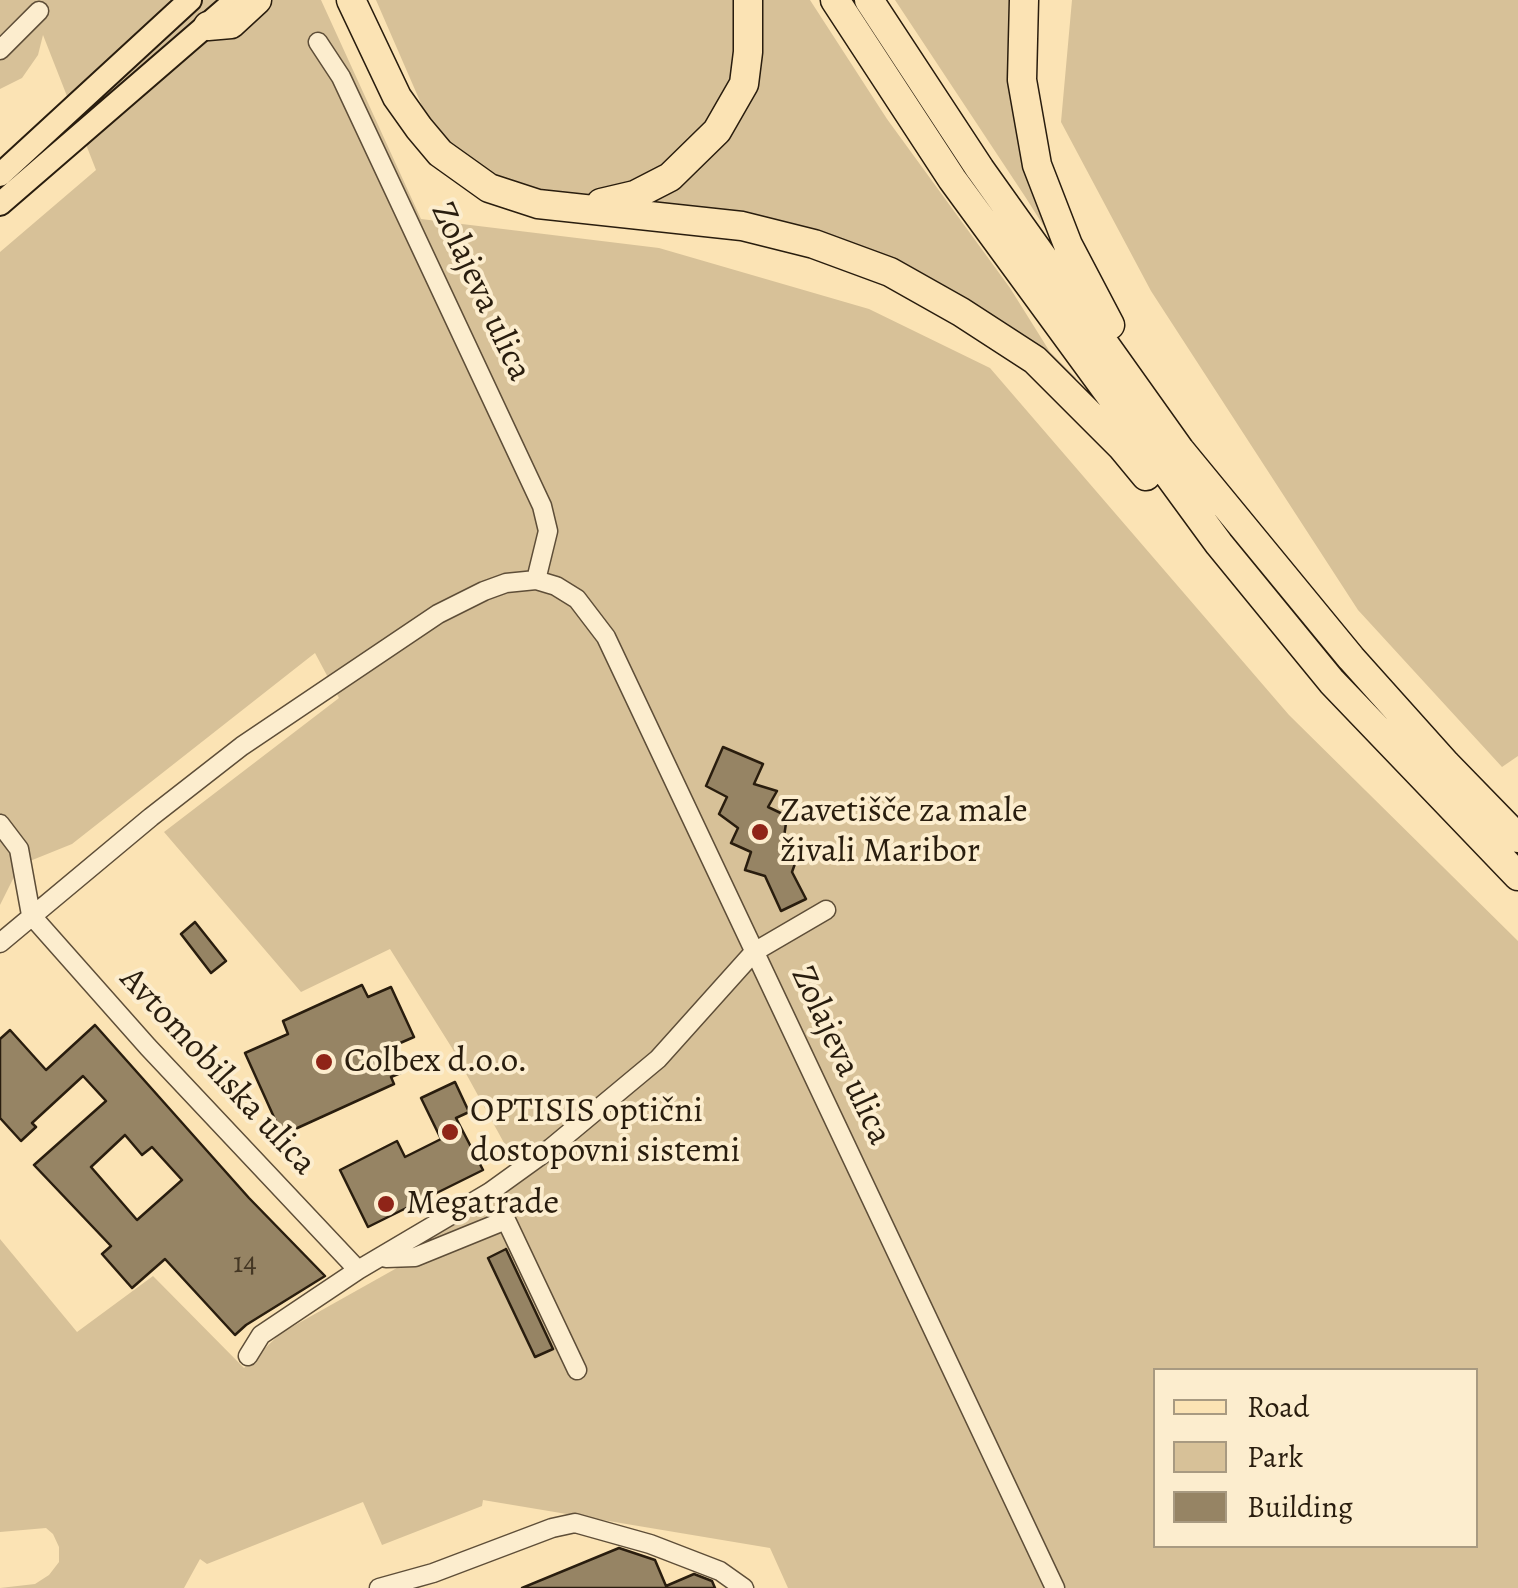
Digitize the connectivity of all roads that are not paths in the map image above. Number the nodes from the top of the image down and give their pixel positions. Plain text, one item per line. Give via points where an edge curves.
1 (190, 0) edge
2 (236, 0) edge
3 (256, 0) edge
4 (342, 0) edge
5 (351, 0) edge
6 (748, 0) edge
7 (835, 0) edge
8 (869, 0) edge
9 (1024, 0) edge
10 (39, 11) dead end
11 (208, 26) junction
12 (364, 30) junction
13 (318, 42) dead end
14 (0, 50) edge
15 (32, 146) junction
16 (0, 165) edge
17 (0, 175) edge
18 (0, 204) edge
19 (572, 207) junction
20 (1140, 395) junction
21 (1219, 544) junction
22 (536, 580) junction
23 (0, 824) edge
24 (1518, 838) edge
25 (1518, 876) edge
26 (826, 910) dead end
27 (31, 916) junction
28 (0, 943) edge
29 (754, 952) junction
30 (381, 1258) junction
31 (358, 1270) junction
32 (248, 1356) dead end
33 (577, 1370) dead end
34 (380, 1588) edge
35 (744, 1588) edge
36 (1056, 1588) edge

1 - 15 main road
2 - 11 main road
3 - 11 highway via 230,24
4 - 12 highway
5 - 12 highway
6 - 19 highway via 744,84 717,132 670,177 634,195
7 - 21 highway via 952,179
8 - 20 highway
9 - 20 highway via 1022,80 1038,165 1068,245 1134,365
10 - 14 street
11 - 18 main road
12 - 19 highway via 397,96 440,153 489,188
13 - 22 street, Zolajeva ulica via 341,77 542,506 548,531
15 - 16 street
15 - 17 main road
19 - 21 highway via 742,226 890,272 1035,360 1192,530
20 - 24 highway via 1350,658
21 - 25 highway via 1332,682
22 - 27 street via 484,590 329,685 150,817
22 - 29 street, Zolajeva ulica via 577,600 606,637
23 - 27 street via 19,850
26 - 29 street
27 - 28 street
27 - 31 street, Avtomobilska ulica
29 - 30 street via 658,1060 551,1148
29 - 36 street, Zolajeva ulica
30 - 31 street
30 - 33 street via 414,1258 506,1220
31 - 32 street via 261,1335
34 - 35 street via 575,1523 650,1544

